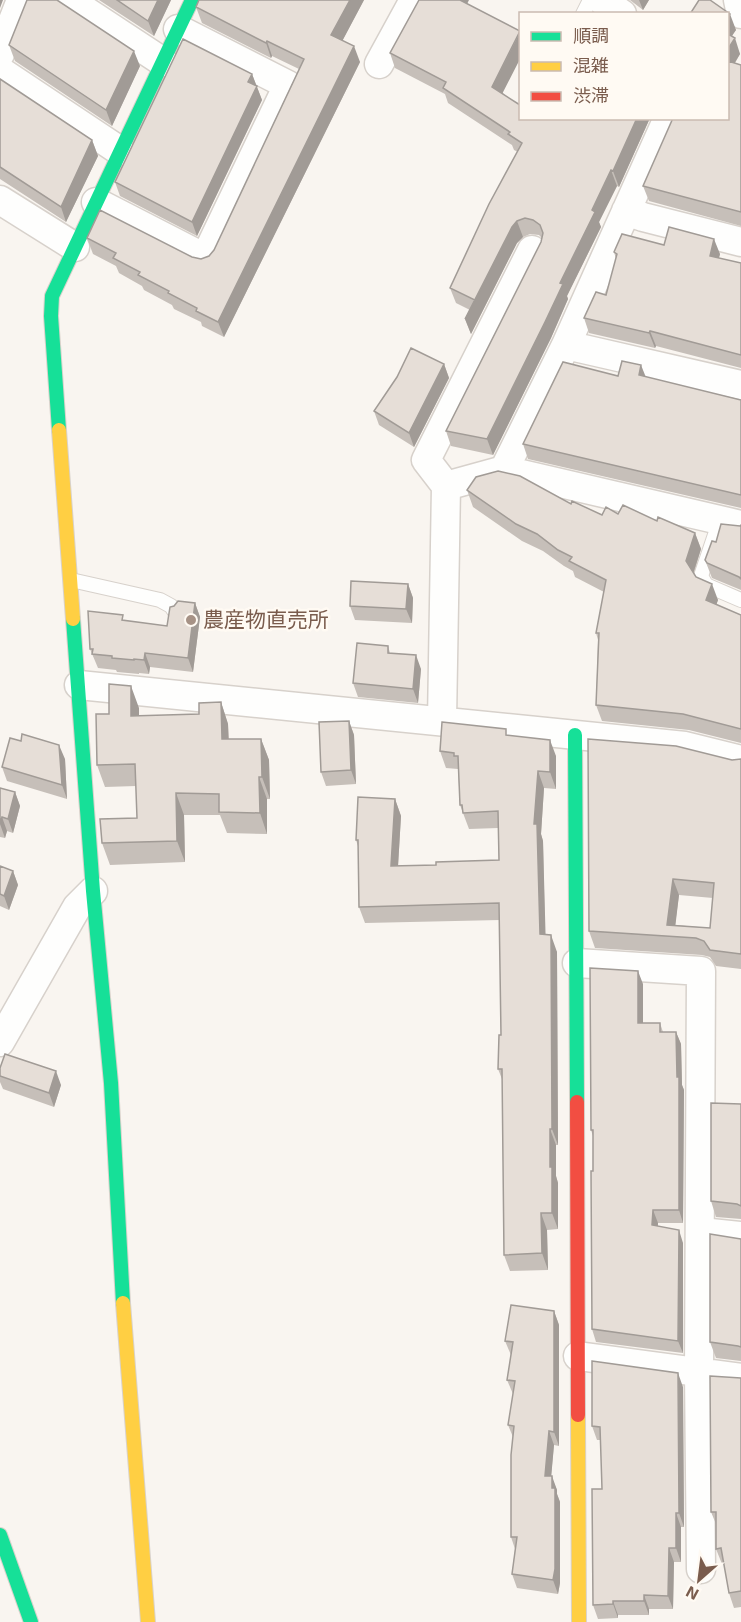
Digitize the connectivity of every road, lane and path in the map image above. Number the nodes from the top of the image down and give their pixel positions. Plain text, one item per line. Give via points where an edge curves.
1 (21, 0) edge
2 (69, 0) edge
3 (192, 0) edge
4 (414, 0) edge
5 (602, 0) edge
6 (738, 0) edge
7 (619, 12) edge
8 (741, 14) edge
9 (178, 29) junction
10 (0, 54) edge
11 (163, 62) junction
12 (379, 64) dead end
13 (0, 71) edge
14 (667, 120) edge
15 (120, 151) junction
16 (0, 200) edge
17 (96, 202) junction
18 (626, 211) junction
19 (741, 242) edge
20 (75, 247) junction
21 (532, 250) dead end
22 (566, 345) junction
23 (741, 385) edge
24 (504, 470) junction
25 (446, 486) junction
26 (730, 523) edge
27 (71, 580) junction
28 (741, 600) edge
29 (175, 612) edge
30 (79, 685) junction
31 (442, 721) junction
32 (575, 735) junction
33 (741, 760) edge
34 (93, 891) junction
35 (577, 963) junction
36 (0, 1042) edge
37 (701, 1232) junction
38 (741, 1236) edge
39 (578, 1356) junction
40 (699, 1373) junction
41 (741, 1378) edge
42 (0, 1535) edge
43 (701, 1569) dead end
44 (31, 1622) edge
45 (148, 1622) edge
46 (579, 1622) edge

1 - 10 street
2 - 11 street
3 - 9 street
4 - 12 street
5 - 7 street
6 - 8 street
9 - 11 street
9 - 17 street via 288,85 205,258
11 - 15 street
13 - 15 street
14 - 18 street
15 - 17 street
16 - 20 street
17 - 20 street
18 - 19 street
18 - 22 street
20 - 27 street via 52,296 51,316
21 - 25 street via 426,460
22 - 23 street
22 - 24 street
24 - 25 street
24 - 26 street
25 - 31 street
26 - 28 lane via 701,576 706,585
27 - 29 lane via 160,600
27 - 30 street
30 - 31 street
30 - 34 street
31 - 32 street
32 - 33 street via 685,746
32 - 35 street
34 - 36 street via 77,908
34 - 45 street via 111,1083 119,1254
35 - 37 street via 701,971
35 - 39 street
37 - 38 street
37 - 40 street
39 - 40 street
39 - 46 street
40 - 41 street
40 - 43 street
42 - 44 street

